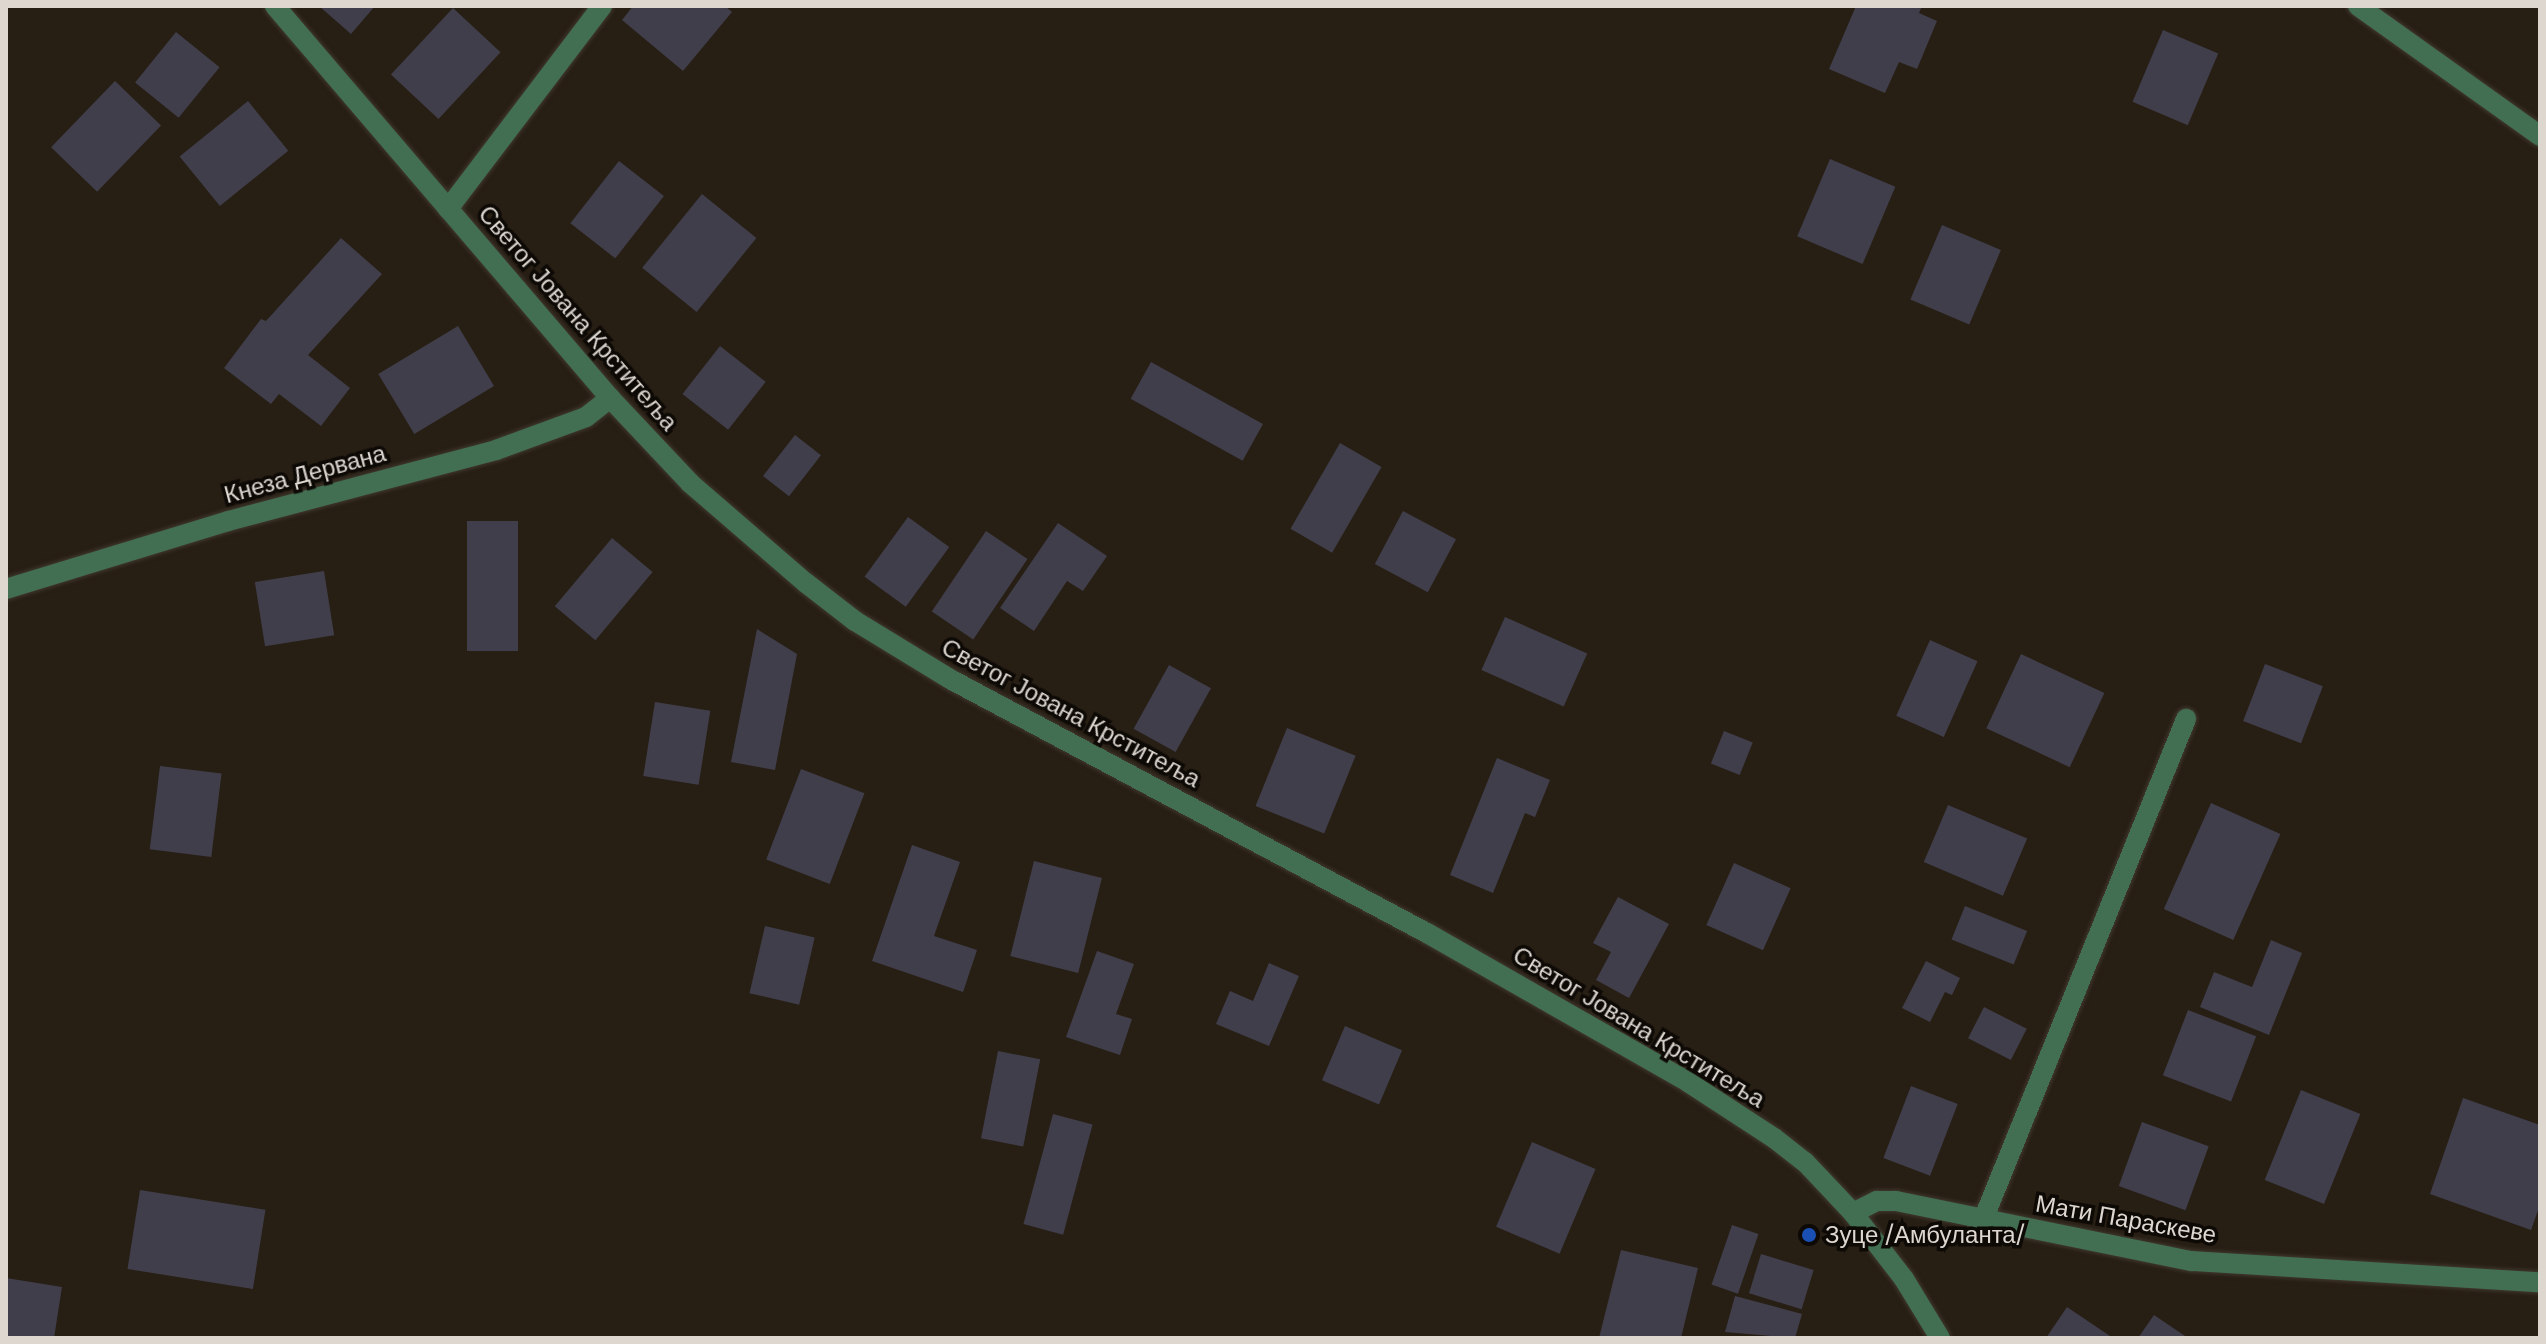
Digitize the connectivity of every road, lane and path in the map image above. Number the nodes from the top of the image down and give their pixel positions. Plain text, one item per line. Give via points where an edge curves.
1 (275, 6) edge
2 (602, 6) edge
3 (2358, 6) edge
4 (2540, 136) edge
5 (448, 209) junction
6 (610, 398) junction
7 (6, 589) edge
8 (2186, 719) dead end
9 (1853, 1213) junction
10 (1983, 1220) junction
11 (2540, 1282) edge
12 (1940, 1338) edge

1 - 5 street, Светог Јована Крститеља
2 - 5 street
3 - 4 street
5 - 6 street, Светог Јована Крститеља
6 - 7 street, Кнеза Дервана via 586,417 496,450 228,521
6 - 9 street, Светог Јована Крститеља via 747,535 882,638 1427,933 1688,1082 1805,1162
8 - 10 street
9 - 10 street, Мати Параскеве via 1877,1201 1896,1201
9 - 12 street, Светог Јована Крститеља via 1904,1279
10 - 11 street, Мати Параскеве via 2192,1261

